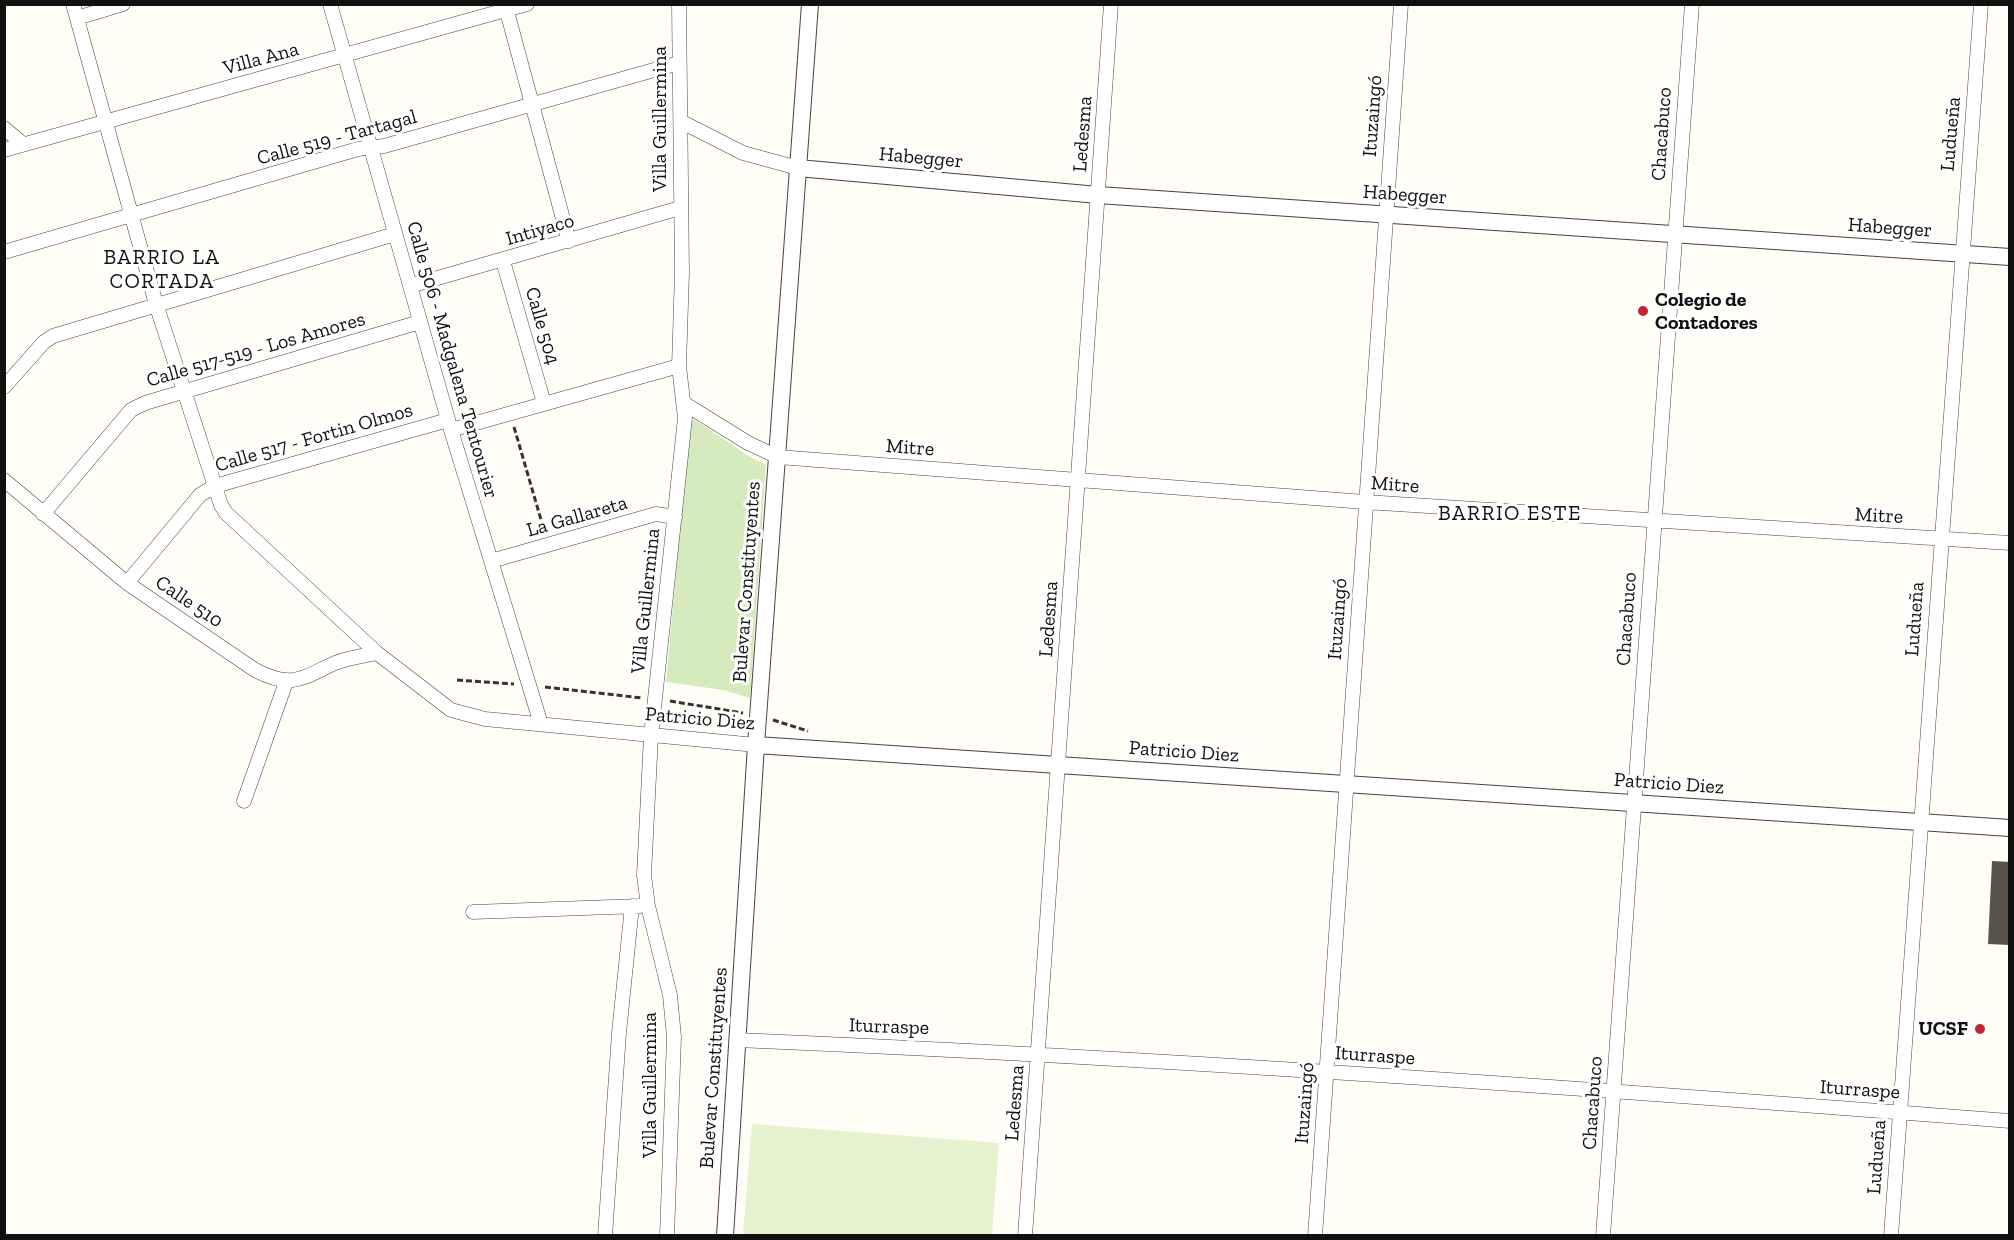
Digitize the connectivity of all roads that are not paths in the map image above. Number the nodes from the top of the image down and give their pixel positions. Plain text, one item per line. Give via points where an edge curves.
1 (123, 4) edge
2 (330, 4) edge
3 (527, 4) edge
4 (679, 4) edge
5 (810, 4) edge
6 (1111, 4) edge
7 (1401, 4) edge
8 (1692, 4) edge
9 (1981, 4) edge
10 (506, 8) edge
11 (75, 11) edge
12 (344, 57) junction
13 (680, 63) junction
14 (534, 105) junction
15 (106, 122) junction
16 (682, 122) junction
17 (4, 128) edge
18 (23, 144) junction
19 (370, 149) junction
20 (4, 150) edge
21 (798, 168) junction
22 (1098, 195) junction
23 (680, 208) junction
24 (131, 215) junction
25 (1385, 215) junction
26 (1674, 233) junction
27 (395, 234) junction
28 (570, 242) junction
29 (4, 252) edge
30 (1961, 254) junction
31 (2010, 257) edge
32 (503, 261) junction
33 (410, 286) junction
34 (156, 304) junction
35 (420, 322) junction
36 (679, 366) junction
37 (4, 387) edge
38 (183, 393) junction
39 (544, 403) junction
40 (685, 404) junction
41 (449, 425) junction
42 (777, 457) junction
43 (4, 480) edge
44 (1078, 480) junction
45 (214, 486) junction
46 (1365, 502) junction
47 (43, 514) junction
48 (675, 518) junction
49 (1653, 522) junction
50 (1940, 539) junction
51 (2010, 543) edge
52 (491, 561) junction
53 (127, 583) junction
54 (377, 653) junction
55 (285, 682) junction
56 (541, 724) junction
57 (651, 736) junction
58 (756, 745) junction
59 (1058, 764) junction
60 (1346, 784) junction
61 (244, 801) dead end
62 (1634, 802) junction
63 (1920, 822) junction
64 (2010, 828) edge
65 (632, 906) junction
66 (648, 906) junction
67 (473, 912) dead end
68 (737, 1040) junction
69 (1038, 1052) junction
70 (1326, 1072) junction
71 (1614, 1090) junction
72 (1900, 1112) junction
73 (2010, 1121) edge
74 (605, 1236) edge
75 (667, 1236) edge
76 (725, 1236) edge
77 (1025, 1236) edge
78 (1315, 1236) edge
79 (1603, 1236) edge
80 (1891, 1236) edge

1 - 11 street
2 - 12 street, Calle 506 - Madgalena Tentourier
3 - 10 street, Villa Ana
4 - 13 street, Villa Guillermina
5 - 21 street, Bulevar Constituyentes
6 - 22 street, Ledesma
7 - 25 street, Ituzaingó
8 - 26 street, Chacabuco
9 - 30 street, Ludueña
10 - 12 street, Villa Ana
10 - 14 street
11 - 15 street, Patricio Diez
12 - 15 street, Villa Ana
12 - 19 street, Calle 506 - Madgalena Tentourier
13 - 14 street, Calle 519 - Tartagal
13 - 16 street, Villa Guillermina
14 - 19 street, Calle 519 - Tartagal
14 - 28 street
15 - 18 street, Villa Ana
15 - 24 street, Patricio Diez
16 - 21 street via 744,153
16 - 23 street, Villa Guillermina
17 - 18 street
18 - 20 street, Villa Ana
19 - 24 street, Calle 519 - Tartagal via 358,149
19 - 27 street, Calle 506 - Madgalena Tentourier
21 - 22 street, Habegger
21 - 42 street, Bulevar Constituyentes
22 - 25 street, Habegger
22 - 44 street, Ledesma
23 - 28 street, Intiyaco
23 - 36 street, Villa Guillermina
24 - 29 street, Calle 519 - Tartagal
24 - 34 street, Patricio Diez
25 - 26 street, Habegger
25 - 46 street, Ituzaingó
26 - 30 street, Habegger
26 - 49 street, Chacabuco
27 - 33 street, Calle 506 - Madgalena Tentourier
27 - 34 street
28 - 32 street, Intiyaco
30 - 31 street, Habegger
30 - 50 street, Ludueña
32 - 33 street, Intiyaco
32 - 39 street, Calle 504
33 - 35 street, Calle 506 - Madgalena Tentourier
34 - 37 street via 53,336
34 - 38 street, Patricio Diez
35 - 38 street, Calle 517-519 - Los Amores
35 - 41 street, Calle 506 - Madgalena Tentourier
36 - 39 street, Calle 517 - Fortin Olmos
36 - 40 street, Villa Guillermina
38 - 45 street, Patricio Diez
38 - 47 street, Calle 517-519 - Los Amores via 131,410
39 - 41 street, Calle 517 - Fortin Olmos
40 - 42 street
40 - 48 street, Villa Guillermina
41 - 45 street, Calle 517 - Fortin Olmos
41 - 52 street, Calle 506 - Madgalena Tentourier
42 - 44 street, Mitre
42 - 58 street, Bulevar Constituyentes
43 - 47 street, Calle 510
44 - 46 street, Mitre
44 - 59 street, Ledesma
45 - 53 street, Calle 517 - Fortin Olmos via 200,495
45 - 54 street, Patricio Diez via 226,513
46 - 49 street, Mitre
46 - 60 street, Ituzaingó
47 - 53 street, Calle 510
48 - 52 street, La Gallareta via 656,514
48 - 57 street, Villa Guillermina
49 - 50 street, Mitre
49 - 62 street, Chacabuco
50 - 51 street, Mitre
50 - 63 street, Ludueña
52 - 56 street, Calle 506 - Madgalena Tentourier
53 - 55 street, Calle 510 via 255,670
54 - 55 street via 337,662 303,679
54 - 56 street, Patricio Diez via 451,710 485,719
55 - 61 street
56 - 57 street, Patricio Diez
57 - 58 street, Patricio Diez
57 - 66 street, Villa Guillermina via 644,875
58 - 59 street, Patricio Diez
58 - 68 street, Bulevar Constituyentes
59 - 60 street, Patricio Diez
59 - 69 street, Ledesma
60 - 62 street, Patricio Diez
60 - 70 street, Ituzaingó
62 - 63 street, Patricio Diez
62 - 71 street, Chacabuco
63 - 64 street, Patricio Diez
63 - 72 street, Ludueña
65 - 66 street
65 - 67 street
65 - 74 street
66 - 75 street, Villa Guillermina via 670,995 674,1037
68 - 69 street, Iturraspe
68 - 76 street, Bulevar Constituyentes
69 - 70 street, Iturraspe
69 - 77 street, Ledesma
70 - 71 street, Iturraspe
70 - 78 street, Ituzaingó
71 - 72 street, Iturraspe
71 - 79 street, Chacabuco
72 - 73 street, Iturraspe
72 - 80 street, Ludueña

